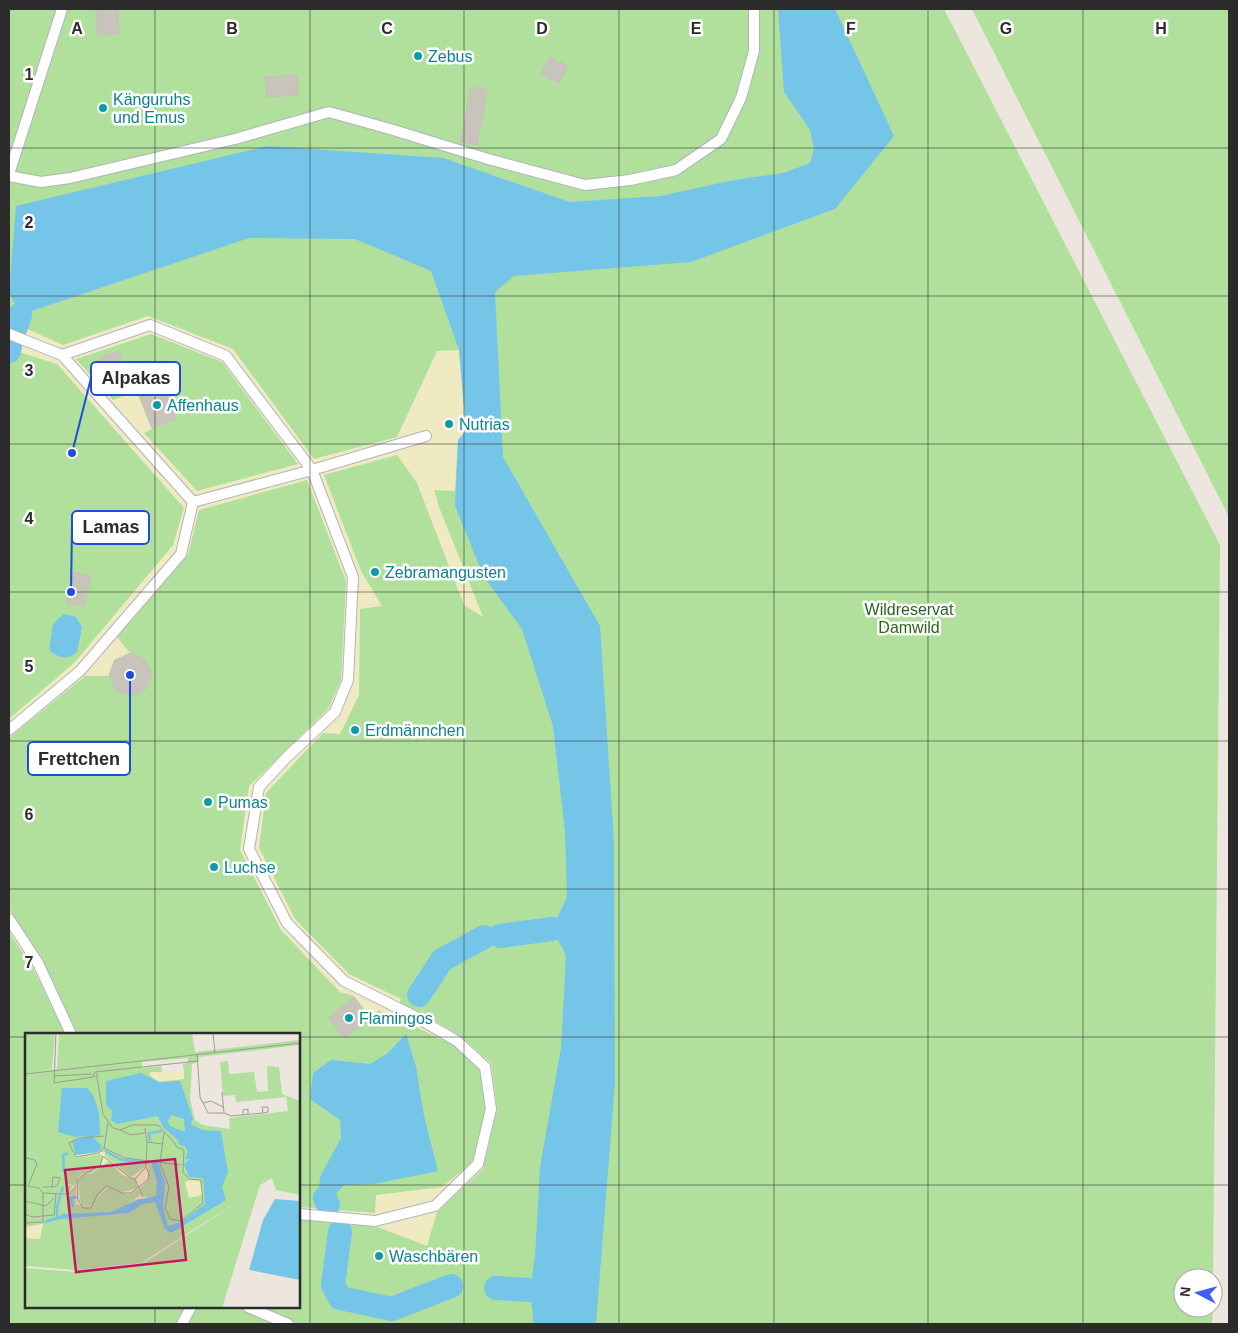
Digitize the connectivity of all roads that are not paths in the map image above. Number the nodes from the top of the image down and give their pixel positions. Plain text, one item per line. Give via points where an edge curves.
1 (62, 9) edge
2 (754, 9) edge
3 (9, 175) edge
4 (9, 334) edge
5 (62, 355) junction
6 (426, 436) dead end
7 (312, 470) junction
8 (193, 502) junction
9 (9, 730) edge
10 (9, 919) edge
11 (71, 1033) edge
12 (300, 1214) edge
13 (190, 1308) edge
14 (250, 1308) edge
15 (182, 1324) edge
16 (288, 1324) edge

1 - 3 lane
2 - 3 lane via 754,51 741,98 720,139 676,170 586,185 330,112 235,139 70,178 41,182
4 - 5 lane
5 - 7 lane via 150,324 226,356
5 - 8 lane
6 - 7 lane
7 - 8 lane
7 - 12 lane via 353,577 348,680 334,712 259,788 249,849 287,923 344,981 457,1041 485,1067 491,1109 478,1164 435,1206 375,1221
8 - 9 lane via 181,554 80,672
10 - 11 lane via 38,963
13 - 15 lane
14 - 16 lane

